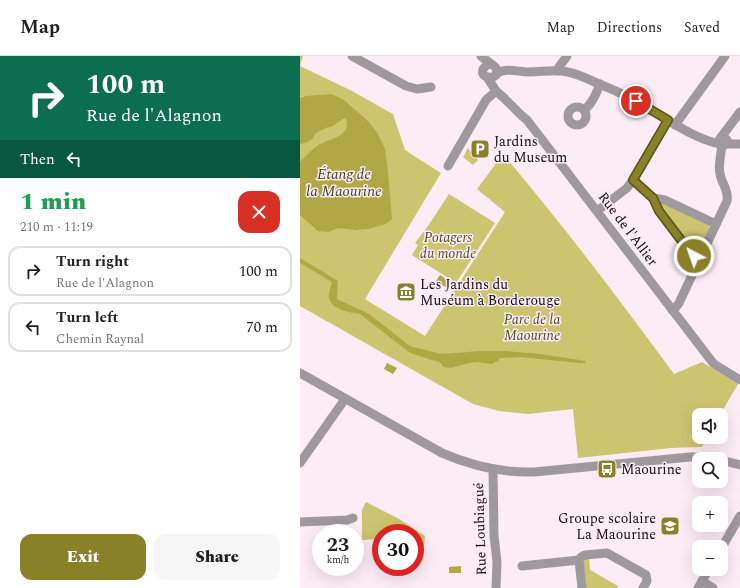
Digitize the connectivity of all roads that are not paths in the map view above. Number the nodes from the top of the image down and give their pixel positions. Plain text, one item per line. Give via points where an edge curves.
1 (352, 56) edge
2 (480, 56) edge
3 (567, 56) edge
4 (725, 56) edge
5 (491, 71) junction
6 (558, 71) junction
7 (600, 84) junction
8 (431, 87) dead end
9 (496, 91) junction
10 (584, 110) dead end
11 (740, 112) edge
12 (672, 123) junction
13 (723, 141) junction
14 (740, 144) edge
15 (448, 166) dead end
16 (633, 180) junction
17 (653, 198) junction
18 (597, 211) junction
19 (716, 224) junction
20 (699, 259) junction
21 (672, 310) junction
22 (300, 373) edge
23 (740, 380) edge
24 (345, 399) junction
25 (692, 457) edge
26 (728, 462) edge
27 (300, 463) edge
28 (740, 465) edge
29 (493, 469) junction
30 (740, 516) edge
31 (353, 518) dead end
32 (300, 522) edge
33 (726, 540) edge
34 (580, 559) junction
35 (522, 566) dead end
36 (705, 576) edge
37 (700, 585) edge
38 (496, 588) edge
39 (582, 588) edge
40 (643, 588) edge
41 (713, 588) edge

1 - 8 street via 406,86 417,89
2 - 5 street, Rue de l'Allier
3 - 6 street
4 - 12 street
5 - 6 street
5 - 9 street, Rue de l'Allier
6 - 7 street via 574,73
7 - 10 street via 596,95
7 - 12 street via 636,101
9 - 15 street via 486,100
9 - 18 street, Rue de l'Allier via 527,120
11 - 13 street
12 - 13 street via 706,140
12 - 16 street
13 - 14 street
13 - 19 street via 720,173 728,196
16 - 17 street
16 - 18 street via 627,188
17 - 19 street via 665,200
17 - 20 street via 659,211 690,252
18 - 21 street, Rue de l'Allier
19 - 20 street
20 - 21 street via 679,303
21 - 23 street, Rue de l'Allier via 714,364
22 - 24 street
24 - 27 street
24 - 29 street via 442,454
25 - 29 street via 534,472
26 - 28 street
29 - 38 street, Rue Loubiagué
30 - 33 street
31 - 32 street
34 - 35 street
34 - 39 street
34 - 40 street via 585,555 607,553 646,576 647,581
36 - 37 street
37 - 41 street

